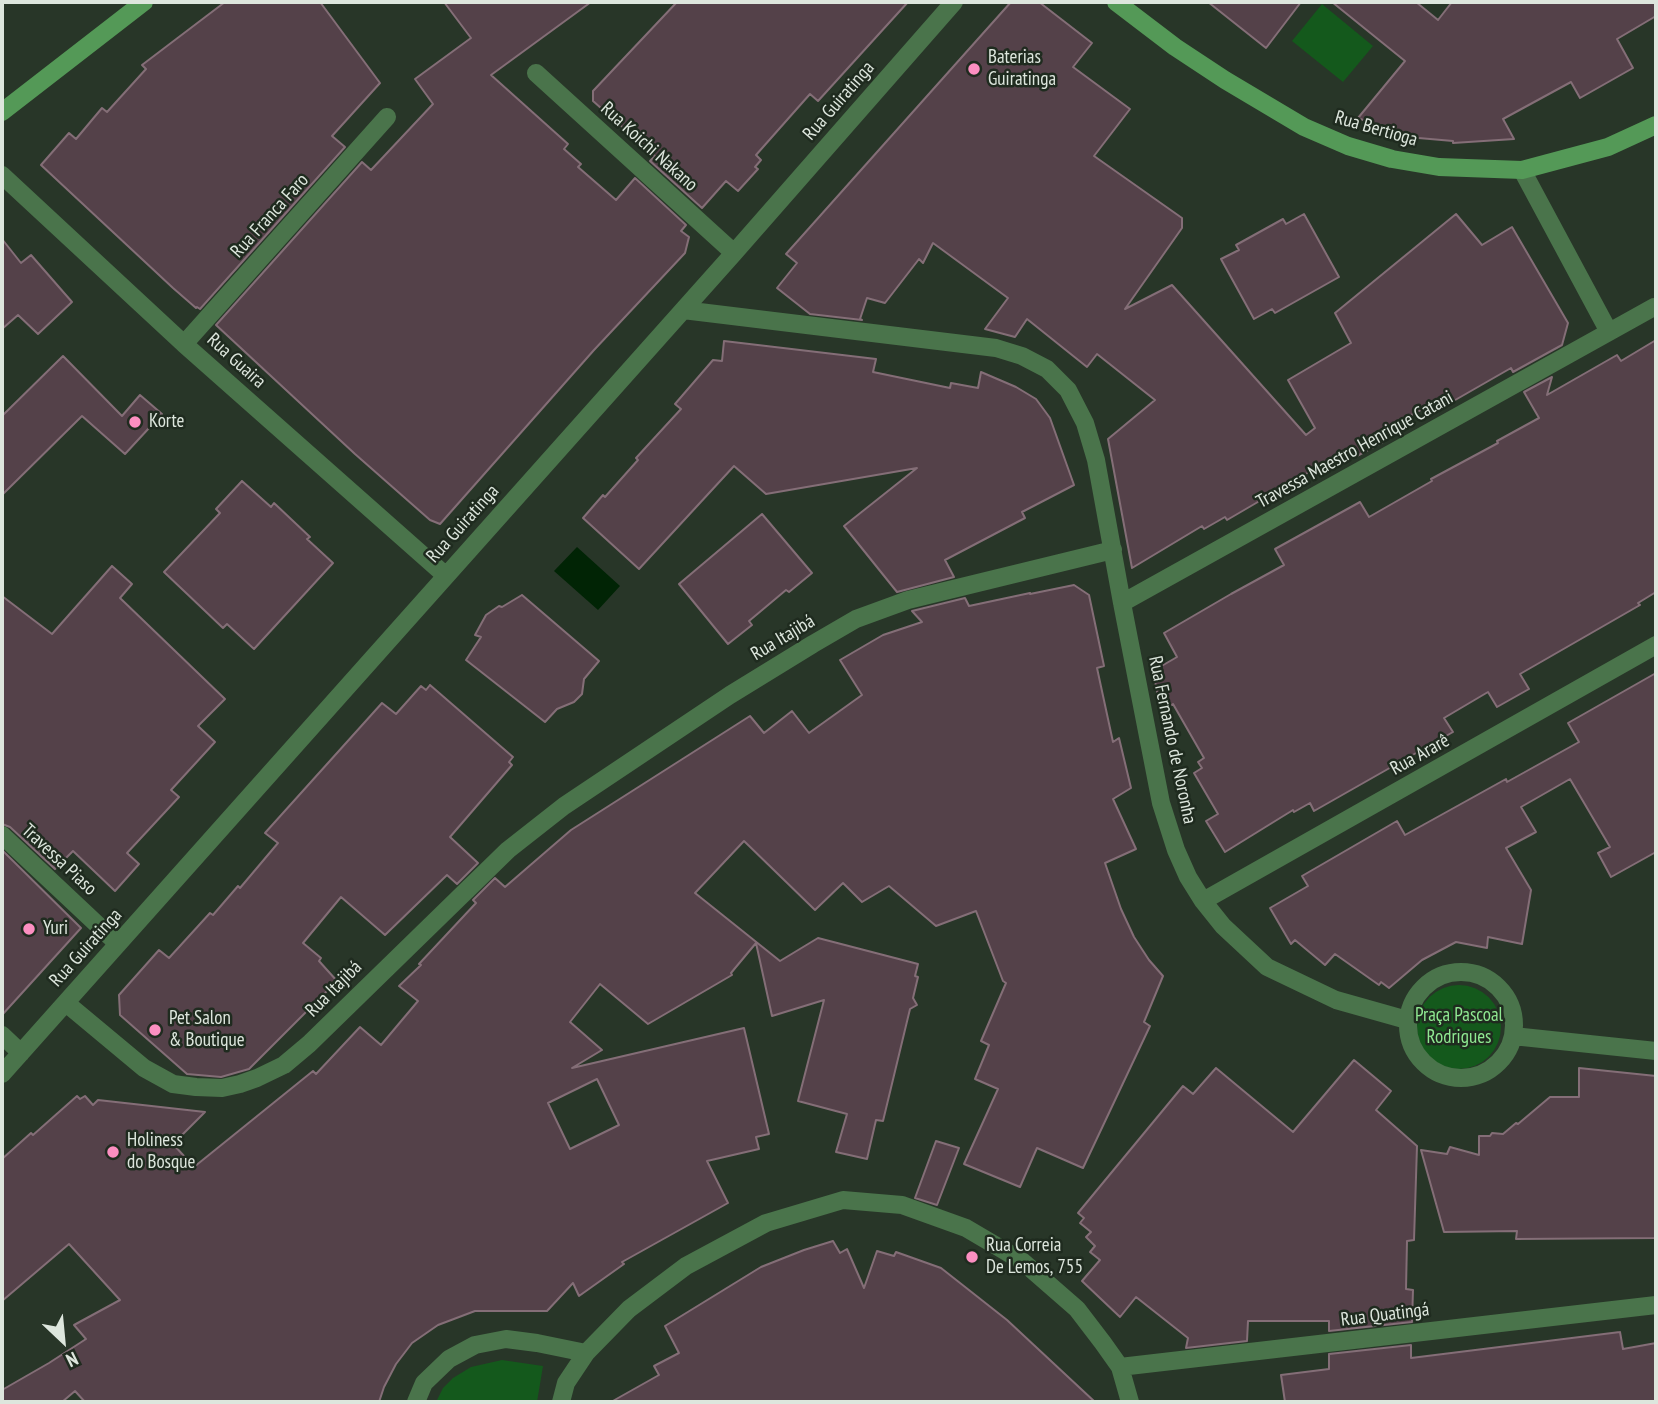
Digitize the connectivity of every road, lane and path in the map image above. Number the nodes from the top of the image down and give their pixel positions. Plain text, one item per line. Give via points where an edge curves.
1 (144, 2) edge
2 (954, 2) edge
3 (1116, 2) edge
4 (536, 73) dead end
5 (2, 112) edge
6 (387, 117) dead end
7 (1656, 125) edge
8 (1522, 170) junction
9 (2, 175) edge
10 (734, 253) junction
11 (1654, 307) dead end
12 (683, 310) junction
13 (1609, 332) junction
14 (184, 344) junction
15 (1113, 550) junction
16 (445, 575) junction
17 (1122, 603) junction
18 (1656, 645) edge
19 (2, 835) edge
20 (1203, 901) junction
21 (118, 944) junction
22 (66, 1003) junction
23 (1407, 1020) junction
24 (2, 1035) edge
25 (1513, 1036) junction
26 (1656, 1051) edge
27 (21, 1053) junction
28 (2, 1074) edge
29 (1656, 1305) edge
30 (586, 1353) junction
31 (1119, 1367) junction
32 (416, 1402) edge
33 (561, 1402) edge
34 (1130, 1402) edge

1 - 5 street
2 - 10 street, Rua Guiratinga
3 - 8 street, Rua Bertioga via 1224,80 1304,127 1348,146 1439,167
4 - 10 street, Rua Koichi Nakano
6 - 14 street, Rua Franca Faro
7 - 8 street, Rua Bertioga via 1608,147
8 - 13 street
9 - 14 street, Rua Guaira
10 - 12 street, Rua Guiratinga
11 - 13 street, Travessa Maestro Henrique Catani
12 - 15 street via 996,348 1047,369 1068,390 1085,423
12 - 16 street, Rua Guiratinga
13 - 17 street, Travessa Maestro Henrique Catani
14 - 16 street, Rua Guaira
15 - 17 street, Rua Fernando de Noronha
15 - 22 street, Rua Itajibá via 908,600 856,619 730,695 564,806 508,850 309,1044 284,1065 257,1078 222,1088 173,1084 144,1068
16 - 21 street, Rua Guiratinga
17 - 20 street, Rua Fernando de Noronha via 1161,803 1176,850
18 - 20 street, Rua Ararê
19 - 21 street, Travessa Piaso
20 - 23 street, Rua Fernando de Noronha via 1267,967 1336,1000
21 - 22 street, Rua Guiratinga
22 - 27 street, Rua Guiratinga
23 - 25 street via 1409,1040 1418,1058 1433,1071 1452,1078 1472,1077 1491,1069 1505,1055
23 - 25 street via 1416,997 1433,979 1457,972 1481,976 1501,990 1513,1012
24 - 27 street
25 - 26 street
27 - 28 street, Rua Guiratinga
29 - 31 street, Rua Quatingá
30 - 31 street via 629,1309 686,1266 766,1223 843,1200 902,1205 967,1228 1022,1261 1077,1309
30 - 32 street via 506,1339 475,1345 449,1359 424,1383
30 - 33 street via 566,1383
31 - 34 street

